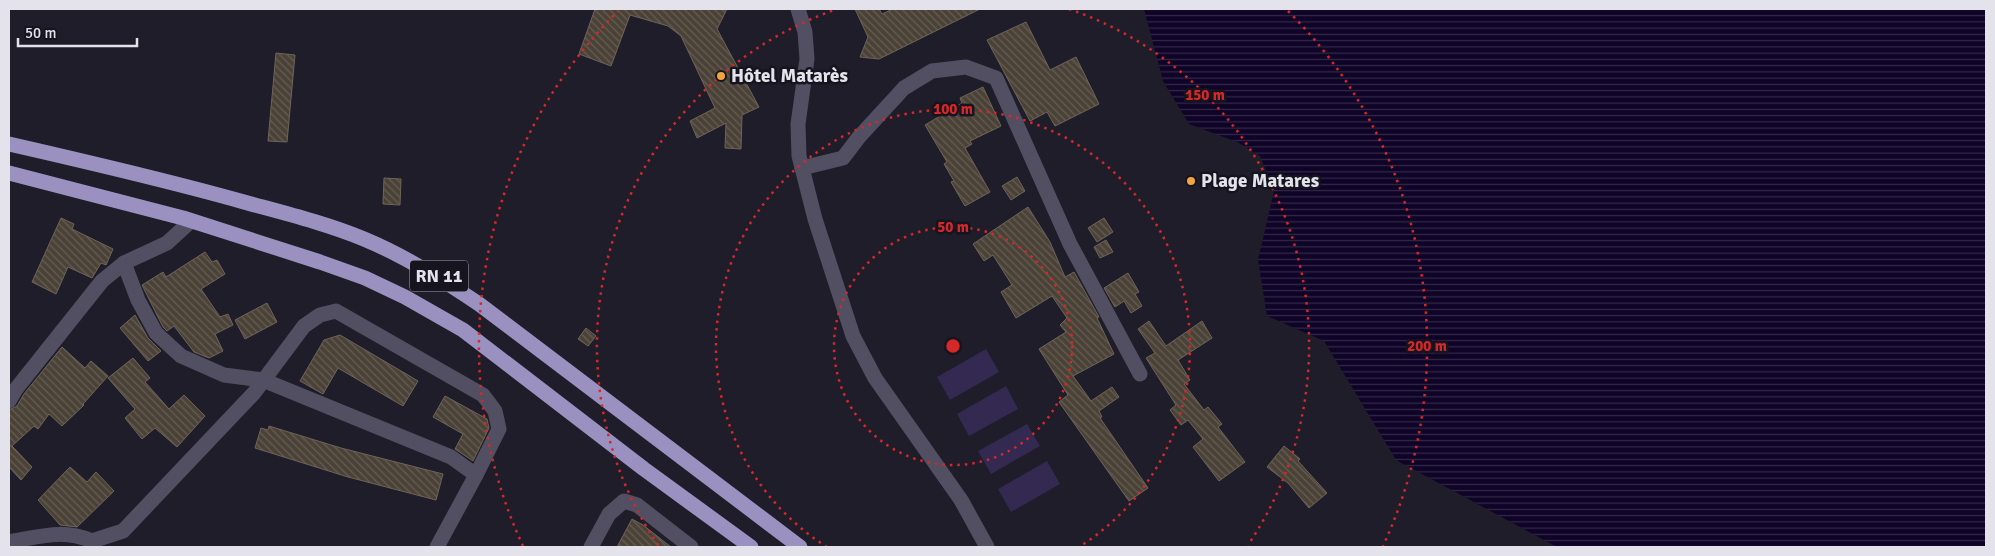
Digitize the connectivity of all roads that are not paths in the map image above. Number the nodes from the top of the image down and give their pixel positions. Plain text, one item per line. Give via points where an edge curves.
1 (798, 9) edge
2 (9, 144) edge
3 (802, 168) junction
4 (9, 173) edge
5 (191, 221) junction
6 (124, 263) junction
7 (1140, 374) dead end
8 (263, 380) junction
9 (9, 400) edge
10 (476, 475) junction
11 (9, 547) edge
12 (437, 547) edge
13 (590, 547) edge
14 (691, 547) edge
15 (751, 547) edge
16 (800, 547) edge
17 (987, 547) edge

1 - 3 street via 805,32 807,59 798,124
2 - 16 highway, RN 11 via 106,166 322,224 400,256 439,276 479,304
3 - 7 street via 843,158 904,88 932,71 966,67 996,78 1070,244
3 - 17 street via 815,219 860,350 883,391 961,500
4 - 5 highway, RN 11
5 - 6 street via 167,243
5 - 15 highway, RN 11 via 365,278 405,296 455,325
6 - 8 street via 138,300 156,333 180,356 224,374
6 - 9 street via 102,281
8 - 10 street via 451,457
8 - 10 street via 304,326 320,315 336,311 484,395 495,411 499,429
8 - 11 street via 122,531 92,541 76,535 48,535 13,541
10 - 12 street
13 - 14 street via 609,514 624,501 637,505

